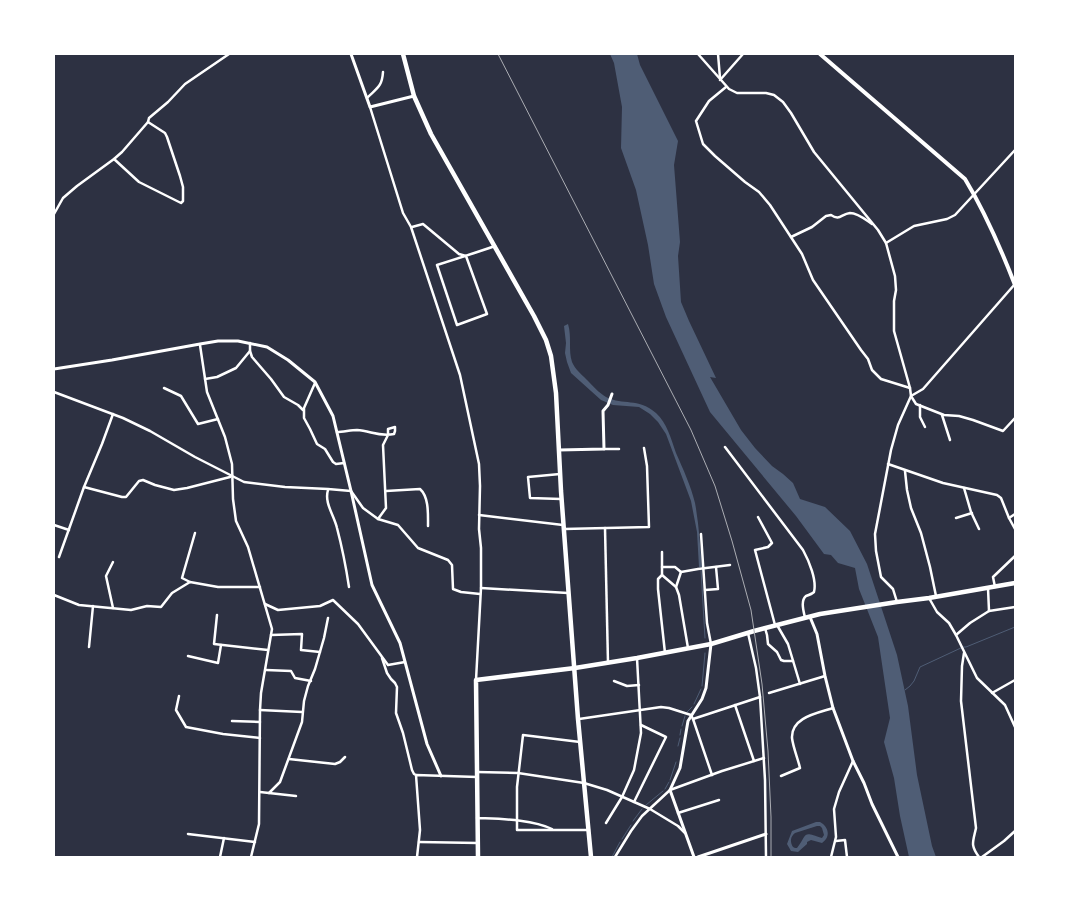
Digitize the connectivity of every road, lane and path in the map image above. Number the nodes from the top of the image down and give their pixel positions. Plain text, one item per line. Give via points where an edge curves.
1 (229, 54) edge
2 (350, 54) edge
3 (403, 54) edge
4 (698, 54) edge
5 (718, 54) edge
6 (743, 54) edge
7 (820, 54) edge
8 (384, 72) dead end
9 (720, 80) junction
10 (726, 86) junction
11 (414, 96) junction
12 (367, 98) junction
13 (370, 107) junction
14 (148, 122) junction
15 (1015, 150) edge
16 (114, 159) junction
17 (974, 195) junction
18 (54, 214) edge
19 (875, 226) junction
20 (412, 227) junction
21 (791, 237) junction
22 (886, 244) junction
23 (495, 246) junction
24 (466, 256) junction
25 (1015, 285) edge
26 (250, 343) junction
27 (200, 344) junction
28 (250, 351) junction
29 (54, 369) edge
30 (205, 379) junction
31 (315, 383) junction
32 (164, 388) dead end
33 (910, 388) junction
34 (54, 392) edge
35 (612, 395) dead end
36 (911, 396) junction
37 (920, 406) junction
38 (303, 411) junction
39 (112, 414) junction
40 (942, 414) junction
41 (1015, 418) edge
42 (218, 419) junction
43 (925, 427) dead end
44 (337, 432) junction
45 (950, 440) dead end
46 (725, 447) dead end
47 (644, 448) dead end
48 (604, 449) junction
49 (619, 449) dead end
50 (559, 450) junction
51 (344, 464) junction
52 (888, 464) junction
53 (905, 471) junction
54 (560, 474) junction
55 (231, 476) junction
56 (84, 487) junction
57 (964, 488) junction
58 (328, 489) junction
59 (386, 490) junction
60 (351, 491) junction
61 (561, 499) junction
62 (972, 513) junction
63 (1015, 514) edge
64 (479, 515) junction
65 (758, 517) dead end
66 (956, 518) dead end
67 (1009, 518) junction
68 (378, 519) junction
69 (54, 525) edge
70 (428, 526) dead end
71 (563, 527) junction
72 (605, 528) junction
73 (979, 529) dead end
74 (1015, 529) edge
75 (69, 530) junction
76 (195, 533) dead end
77 (701, 534) dead end
78 (662, 552) dead end
79 (1015, 556) edge
80 (59, 557) dead end
81 (113, 562) dead end
82 (730, 566) dead end
83 (662, 567) junction
84 (716, 567) junction
85 (704, 569) junction
86 (681, 572) junction
87 (662, 575) junction
88 (190, 582) junction
89 (1015, 583) edge
90 (260, 587) junction
91 (349, 587) dead end
92 (676, 587) junction
93 (995, 587) junction
94 (481, 588) junction
95 (988, 588) junction
96 (705, 590) junction
97 (568, 593) junction
98 (480, 594) junction
99 (54, 595) edge
100 (936, 596) junction
101 (929, 598) junction
102 (898, 602) junction
103 (265, 604) junction
104 (93, 606) junction
105 (1015, 607) edge
106 (113, 608) junction
107 (989, 611) junction
108 (217, 615) dead end
109 (808, 617) junction
110 (328, 618) dead end
111 (776, 625) junction
112 (765, 628) junction
113 (748, 633) junction
114 (271, 635) junction
115 (956, 635) junction
116 (710, 644) junction
117 (221, 645) junction
118 (89, 647) dead end
119 (688, 649) junction
120 (268, 650) junction
121 (320, 652) junction
122 (665, 653) junction
123 (964, 653) junction
124 (381, 655) junction
125 (188, 656) dead end
126 (637, 658) junction
127 (793, 661) junction
128 (406, 662) junction
129 (608, 663) junction
130 (574, 668) junction
131 (265, 670) junction
132 (825, 676) junction
133 (476, 680) junction
134 (1015, 680) edge
135 (311, 681) junction
136 (614, 681) dead end
137 (800, 684) junction
138 (639, 685) junction
139 (769, 693) dead end
140 (992, 693) junction
141 (179, 696) dead end
142 (760, 697) junction
143 (736, 705) junction
144 (833, 708) junction
145 (260, 710) junction
146 (640, 711) junction
147 (302, 712) junction
148 (692, 717) junction
149 (578, 719) junction
150 (232, 720) dead end
151 (260, 722) junction
152 (641, 725) junction
153 (1015, 727) edge
154 (260, 738) junction
155 (580, 742) junction
156 (346, 757) dead end
157 (764, 758) junction
158 (289, 759) junction
159 (754, 761) junction
160 (853, 761) junction
161 (518, 773) junction
162 (416, 775) junction
163 (477, 775) junction
164 (712, 775) junction
165 (440, 776) junction
166 (781, 776) dead end
167 (584, 783) junction
168 (670, 790) junction
169 (260, 792) junction
170 (269, 793) junction
171 (296, 796) dead end
172 (622, 797) junction
173 (719, 800) dead end
174 (634, 802) junction
175 (650, 809) junction
176 (678, 813) junction
177 (477, 818) junction
178 (517, 820) junction
179 (606, 823) dead end
180 (553, 830) junction
181 (589, 830) junction
182 (1015, 831) edge
183 (188, 834) dead end
184 (685, 834) junction
185 (766, 834) junction
186 (224, 838) junction
187 (835, 841) junction
188 (255, 842) junction
189 (420, 842) junction
190 (478, 843) junction
191 (220, 857) edge
192 (251, 857) edge
193 (417, 857) edge
194 (478, 857) edge
195 (591, 857) edge
196 (615, 857) edge
197 (694, 857) edge
198 (698, 857) edge
199 (766, 857) edge
200 (831, 857) edge
201 (847, 857) edge
202 (898, 857) edge
203 (980, 857) edge

1 - 14 street via 186,84
2 - 12 street
3 - 11 main road
4 - 9 street
5 - 9 street
6 - 9 street
7 - 17 main road via 965,179
8 - 12 street via 380,86
9 - 10 street
10 - 19 street via 737,93 774,95 783,102 814,152
10 - 21 street via 709,101 696,121 704,144 759,192
11 - 13 street
11 - 23 main road via 431,134
12 - 13 street
13 - 20 street via 403,213
14 - 16 street
14 - 16 street via 167,137 183,186 183,201 181,203 139,182
15 - 17 street
16 - 18 street via 63,198
17 - 22 street via 955,215 914,226
17 - 25 main road
19 - 21 street via 856,214 835,218 830,215
19 - 22 street
20 - 24 street via 423,224 459,254
20 - 64 street via 460,375 479,464
21 - 33 street via 814,280 868,359 872,370 881,379
22 - 33 street via 895,276 894,330
23 - 24 street
23 - 50 main road via 546,340 556,393
24 - 24 street via 437,265 457,325 487,314
25 - 36 street via 923,388
26 - 27 street via 218,341
26 - 28 street
26 - 31 street via 267,347
27 - 29 street
27 - 30 street
28 - 30 street via 236,368
28 - 38 street via 284,397
30 - 42 street
31 - 38 street
31 - 44 street via 333,416
32 - 42 street via 181,396 198,424
33 - 36 street
34 - 39 street
35 - 48 street via 603,411
36 - 37 street
36 - 52 street via 898,425
37 - 40 street
37 - 43 street via 920,417
38 - 51 street via 317,444 325,449 333,462
39 - 55 street
39 - 56 street
40 - 41 street via 959,416 1003,431
40 - 45 street
42 - 55 street via 232,464
44 - 51 street
44 - 59 street via 357,430 388,435 383,445
46 - 109 street via 810,563 815,587 814,592 803,600
47 - 72 street via 649,527
48 - 49 street
48 - 50 street
50 - 54 main road
51 - 60 street
52 - 53 street
52 - 102 street via 875,534 876,551 880,578 893,589
53 - 57 street
53 - 100 street via 911,508 921,533
54 - 61 main road
54 - 61 street via 528,477 530,498
55 - 56 street via 174,490 143,480 126,497
55 - 58 street via 266,486
55 - 90 street via 236,521
56 - 75 street
57 - 62 street
57 - 67 street via 997,495
58 - 60 street
58 - 91 street via 327,501 336,525
59 - 68 street via 386,508
59 - 70 street via 420,489 428,509
60 - 68 street via 363,508
60 - 128 street via 372,585
61 - 71 main road
62 - 66 street
62 - 73 street
63 - 67 street
64 - 71 street
64 - 94 street
65 - 111 street via 772,542 768,547 755,550
67 - 74 street
68 - 98 street via 398,525 418,548 448,560 452,565 453,589
69 - 75 street
71 - 72 street
71 - 97 main road
72 - 129 street
75 - 80 street
76 - 88 street via 182,578
77 - 85 street
78 - 83 street
79 - 93 street via 993,578
81 - 106 street via 106,576
82 - 84 street
83 - 86 street via 675,567
83 - 87 street
84 - 85 street
84 - 96 street via 718,590
85 - 86 street
85 - 96 street
86 - 92 street
87 - 92 street
87 - 122 street via 658,579 658,589
88 - 90 street via 218,587
88 - 106 street via 172,593 161,608
89 - 93 main road
90 - 103 street
92 - 119 street
93 - 95 main road
94 - 97 street
94 - 98 street
95 - 100 main road
95 - 107 street
96 - 116 street
97 - 130 main road
98 - 133 street
99 - 104 street via 78,605
100 - 101 main road
101 - 102 main road
101 - 115 street
102 - 109 main road
103 - 114 street
103 - 124 street via 278,610 320,606 334,600 358,624
104 - 106 street
104 - 118 street
105 - 107 street
107 - 115 street
108 - 117 street via 214,644
109 - 111 main road
109 - 132 street via 817,634
110 - 121 street
111 - 112 main road
111 - 127 street via 788,644
112 - 113 main road
112 - 127 street via 768,644 781,660
113 - 116 main road
113 - 142 street
114 - 120 street
114 - 121 street via 302,634 301,650
115 - 123 street
116 - 119 main road
116 - 148 street via 706,688
117 - 120 street
117 - 125 street via 218,663
119 - 122 main road
120 - 131 street
121 - 135 street
122 - 126 main road
123 - 140 street via 977,678
123 - 203 street via 961,701 976,828 972,843
124 - 128 street via 388,665
124 - 162 street via 386,673 396,683 396,713
126 - 129 main road
126 - 138 street
127 - 137 street
128 - 165 street via 427,744
129 - 130 main road
130 - 133 main road
130 - 149 main road
131 - 135 street via 290,671 295,678
131 - 145 street
132 - 137 street
132 - 144 street
133 - 163 main road
134 - 140 street
135 - 147 street
136 - 138 street via 627,686
137 - 139 street
138 - 146 street
140 - 153 street via 1005,705
141 - 154 street via 176,710 186,727
142 - 143 street
142 - 157 street
143 - 148 street
143 - 159 street
144 - 160 street
144 - 166 street via 797,723 792,738 800,768
145 - 147 street
145 - 151 street
146 - 148 street via 661,707
146 - 149 street
146 - 152 street
147 - 158 street via 302,722
148 - 164 street
148 - 168 street via 686,727 680,768
149 - 155 main road
150 - 151 street
151 - 154 street
152 - 172 street via 634,770
152 - 174 street via 666,737
154 - 169 street
155 - 161 street via 523,735
155 - 167 main road
156 - 158 street via 335,764
157 - 159 street
157 - 185 street
158 - 170 street via 280,782
159 - 164 street
160 - 187 street via 834,809
160 - 202 street
161 - 163 street
161 - 167 street
161 - 178 street
162 - 165 street
162 - 189 street
163 - 165 street
163 - 177 main road
164 - 168 street
167 - 172 street
167 - 181 main road
168 - 175 street
168 - 176 street
169 - 170 street
169 - 188 street
170 - 171 street
172 - 174 street
172 - 179 street
173 - 176 street
174 - 175 street
175 - 184 street
175 - 196 street
176 - 184 street
177 - 178 street
177 - 190 main road
178 - 180 street
178 - 180 street via 517,830
180 - 181 street
181 - 195 main road
182 - 203 street
183 - 186 street
184 - 197 street
185 - 198 street
185 - 199 street
186 - 188 street
186 - 191 street
187 - 200 street
187 - 201 street via 845,840
188 - 192 street
189 - 190 street
189 - 193 street
190 - 194 main road

